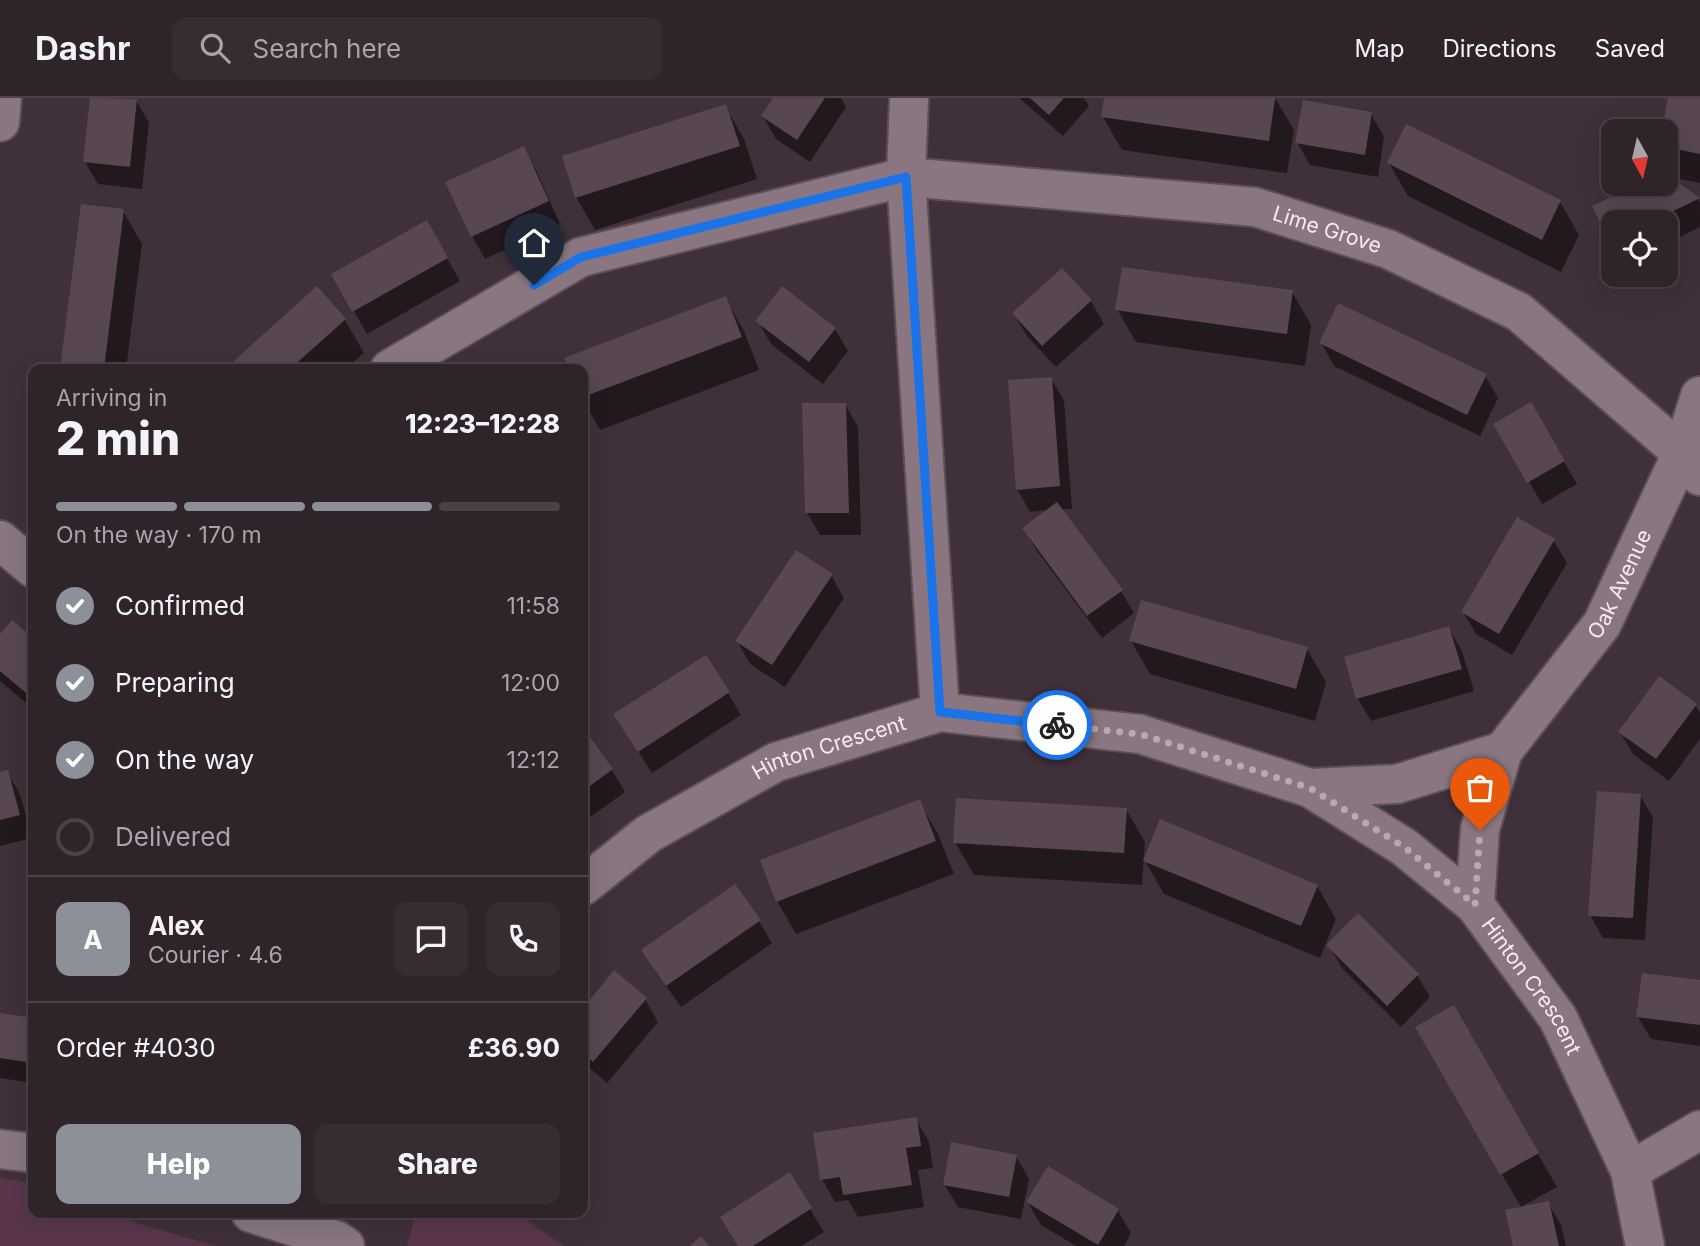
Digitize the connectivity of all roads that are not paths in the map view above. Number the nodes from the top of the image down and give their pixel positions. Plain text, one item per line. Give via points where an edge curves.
1 (2, 98) edge
2 (909, 98) edge
3 (0, 122) edge
4 (906, 177) junction
5 (399, 364) edge
6 (1700, 396) edge
7 (1691, 464) edge
8 (0, 540) edge
9 (28, 564) edge
10 (940, 712) junction
11 (1503, 751) junction
12 (1310, 788) junction
13 (588, 882) edge
14 (1475, 905) junction
15 (1700, 1130) edge
16 (0, 1149) edge
17 (28, 1152) edge
18 (1630, 1171) junction
19 (274, 1218) edge
20 (344, 1233) edge
21 (1645, 1246) edge

1 - 3 street
2 - 4 street
4 - 5 street, Lime Grove via 581,257
4 - 7 street, Lime Grove via 1255,207 1388,249 1519,312
4 - 10 street
6 - 7 street, Oak Avenue
7 - 11 street, Oak Avenue via 1602,624
8 - 9 street
10 - 12 street, Hinton Crescent via 1140,734
10 - 13 street, Hinton Crescent via 776,762 648,834
11 - 12 street via 1397,784
11 - 14 street, Oak Avenue via 1480,830
12 - 14 street, Hinton Crescent via 1404,847
14 - 18 street, Hinton Crescent via 1558,1018
15 - 18 street
16 - 17 street
18 - 21 street, Hinton Crescent
19 - 20 street

